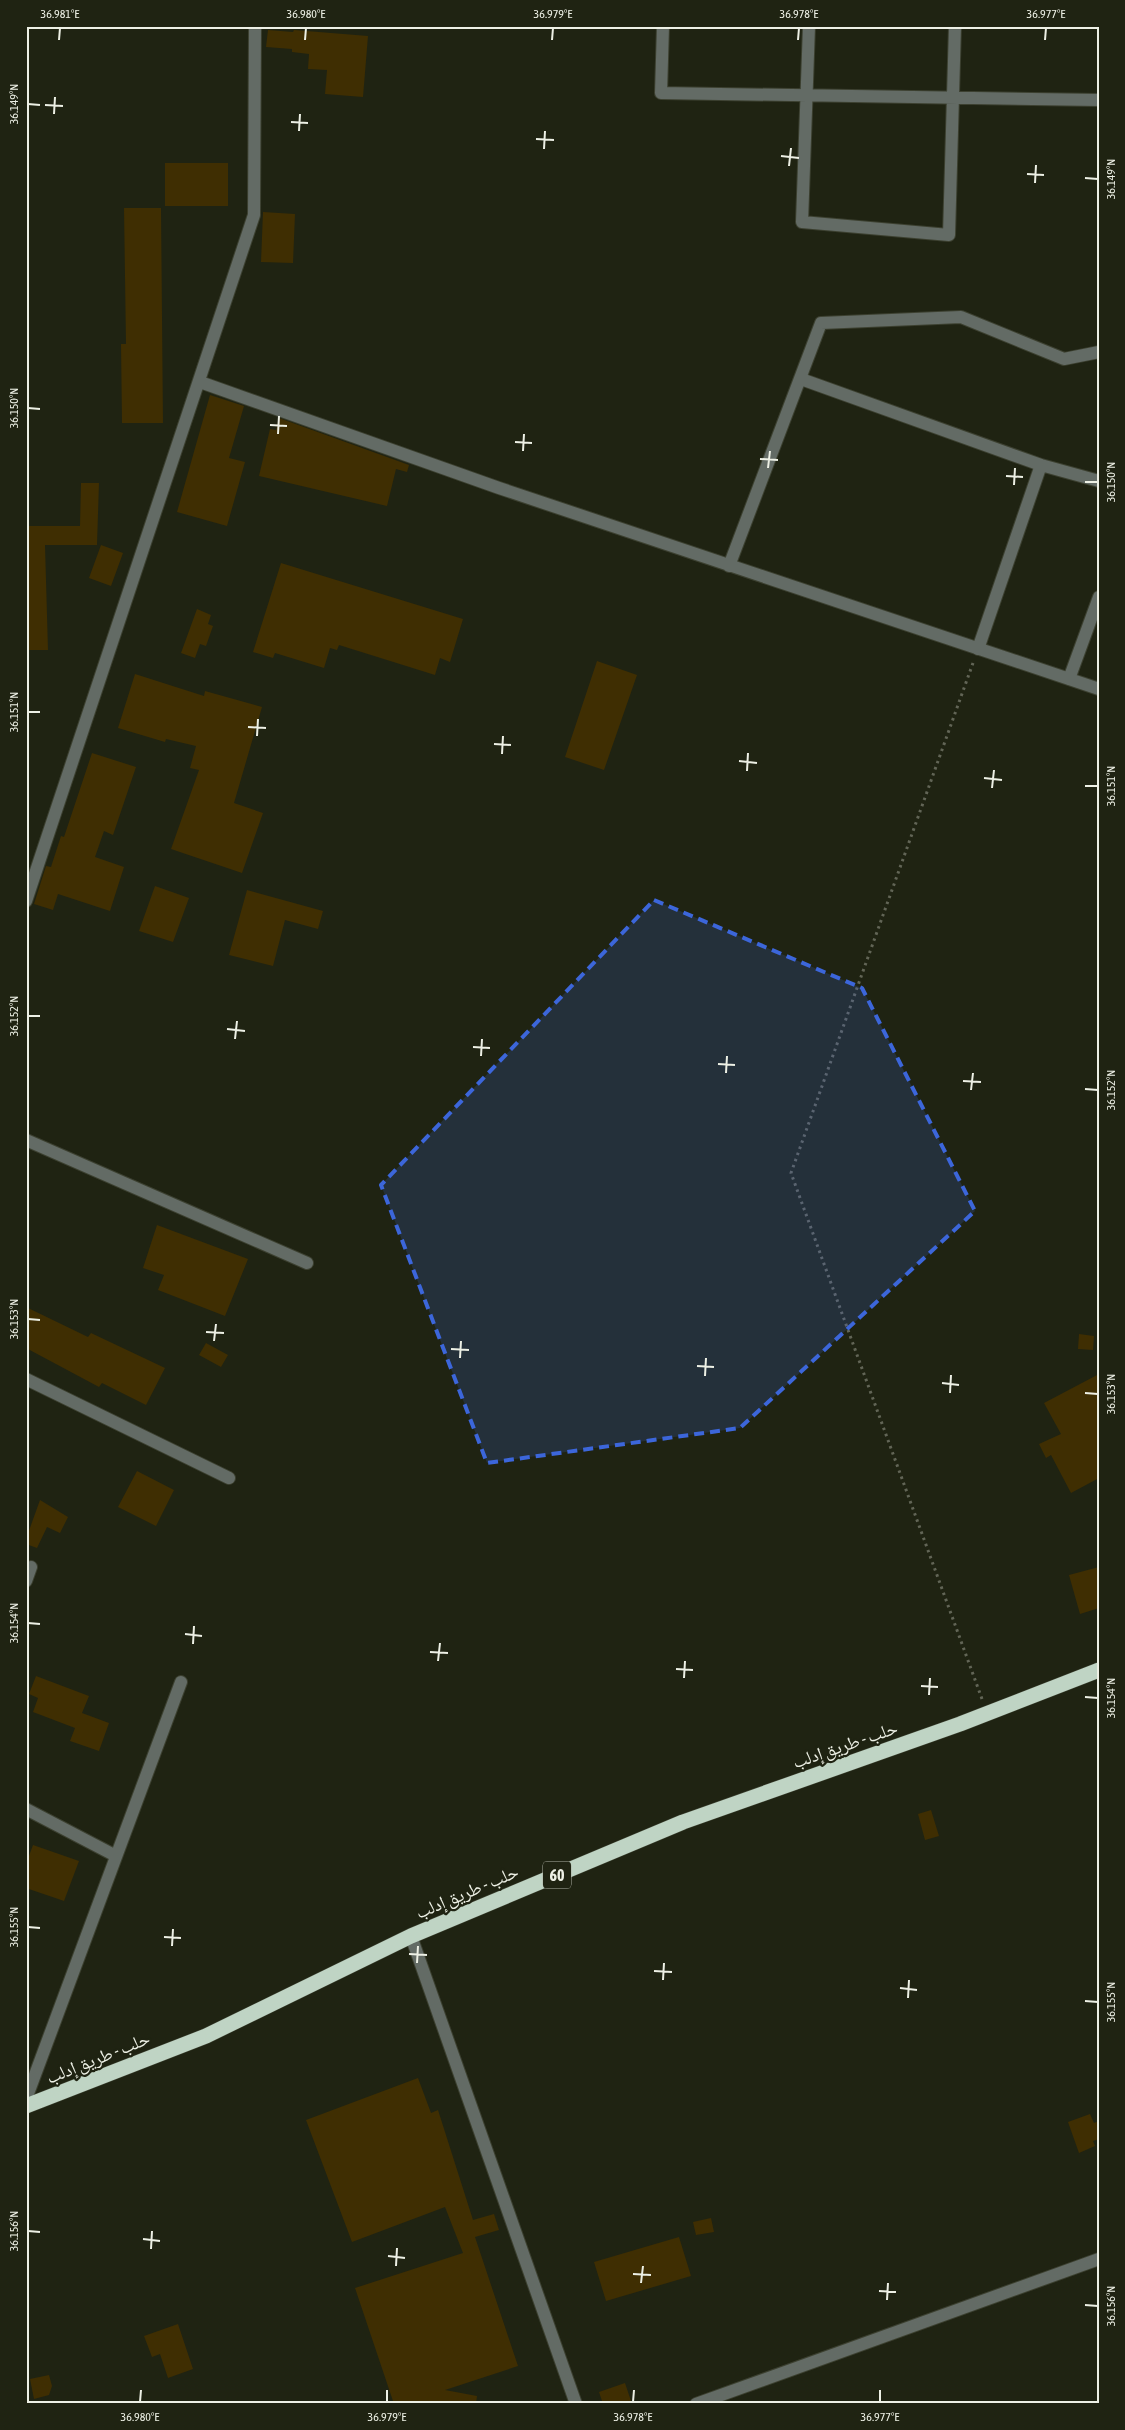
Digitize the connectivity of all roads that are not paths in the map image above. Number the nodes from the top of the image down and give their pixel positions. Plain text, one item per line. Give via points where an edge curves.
1 (255, 26) edge
2 (663, 26) edge
3 (809, 26) edge
4 (956, 26) edge
5 (807, 95) junction
6 (953, 98) junction
7 (1099, 100) edge
8 (1099, 352) edge
9 (801, 379) junction
10 (200, 382) junction
11 (1041, 464) junction
12 (1099, 480) edge
13 (729, 566) junction
14 (1099, 597) edge
15 (978, 649) junction
16 (1069, 679) junction
17 (1099, 689) edge
18 (26, 901) edge
19 (26, 1140) edge
20 (307, 1263) dead end
21 (26, 1379) edge
22 (229, 1478) dead end
23 (31, 1567) dead end
24 (26, 1581) edge
25 (1099, 1670) edge
26 (181, 1682) dead end
27 (26, 1809) edge
28 (116, 1856) junction
29 (411, 1936) junction
30 (26, 2099) edge
31 (26, 2106) edge
32 (1099, 2259) edge
33 (576, 2404) edge
34 (696, 2404) edge

1 - 10 street via 254,215
2 - 5 street via 661,93
3 - 5 street
4 - 6 street
5 - 6 street
5 - 6 street via 802,222 949,235
6 - 7 street
8 - 9 street via 1064,359 961,317 821,323
9 - 11 street
9 - 13 street
10 - 13 street
10 - 18 street
11 - 12 street
11 - 15 street
13 - 15 street
14 - 16 street
15 - 16 street
16 - 17 street
19 - 20 street
21 - 22 street
23 - 24 street
25 - 29 highway, حلب - طريق إدلب / 60 via 987,1714 683,1822
26 - 28 street
27 - 28 street
28 - 30 street
29 - 31 highway, حلب - طريق إدلب / 60 via 206,2036
29 - 33 street
32 - 34 street

